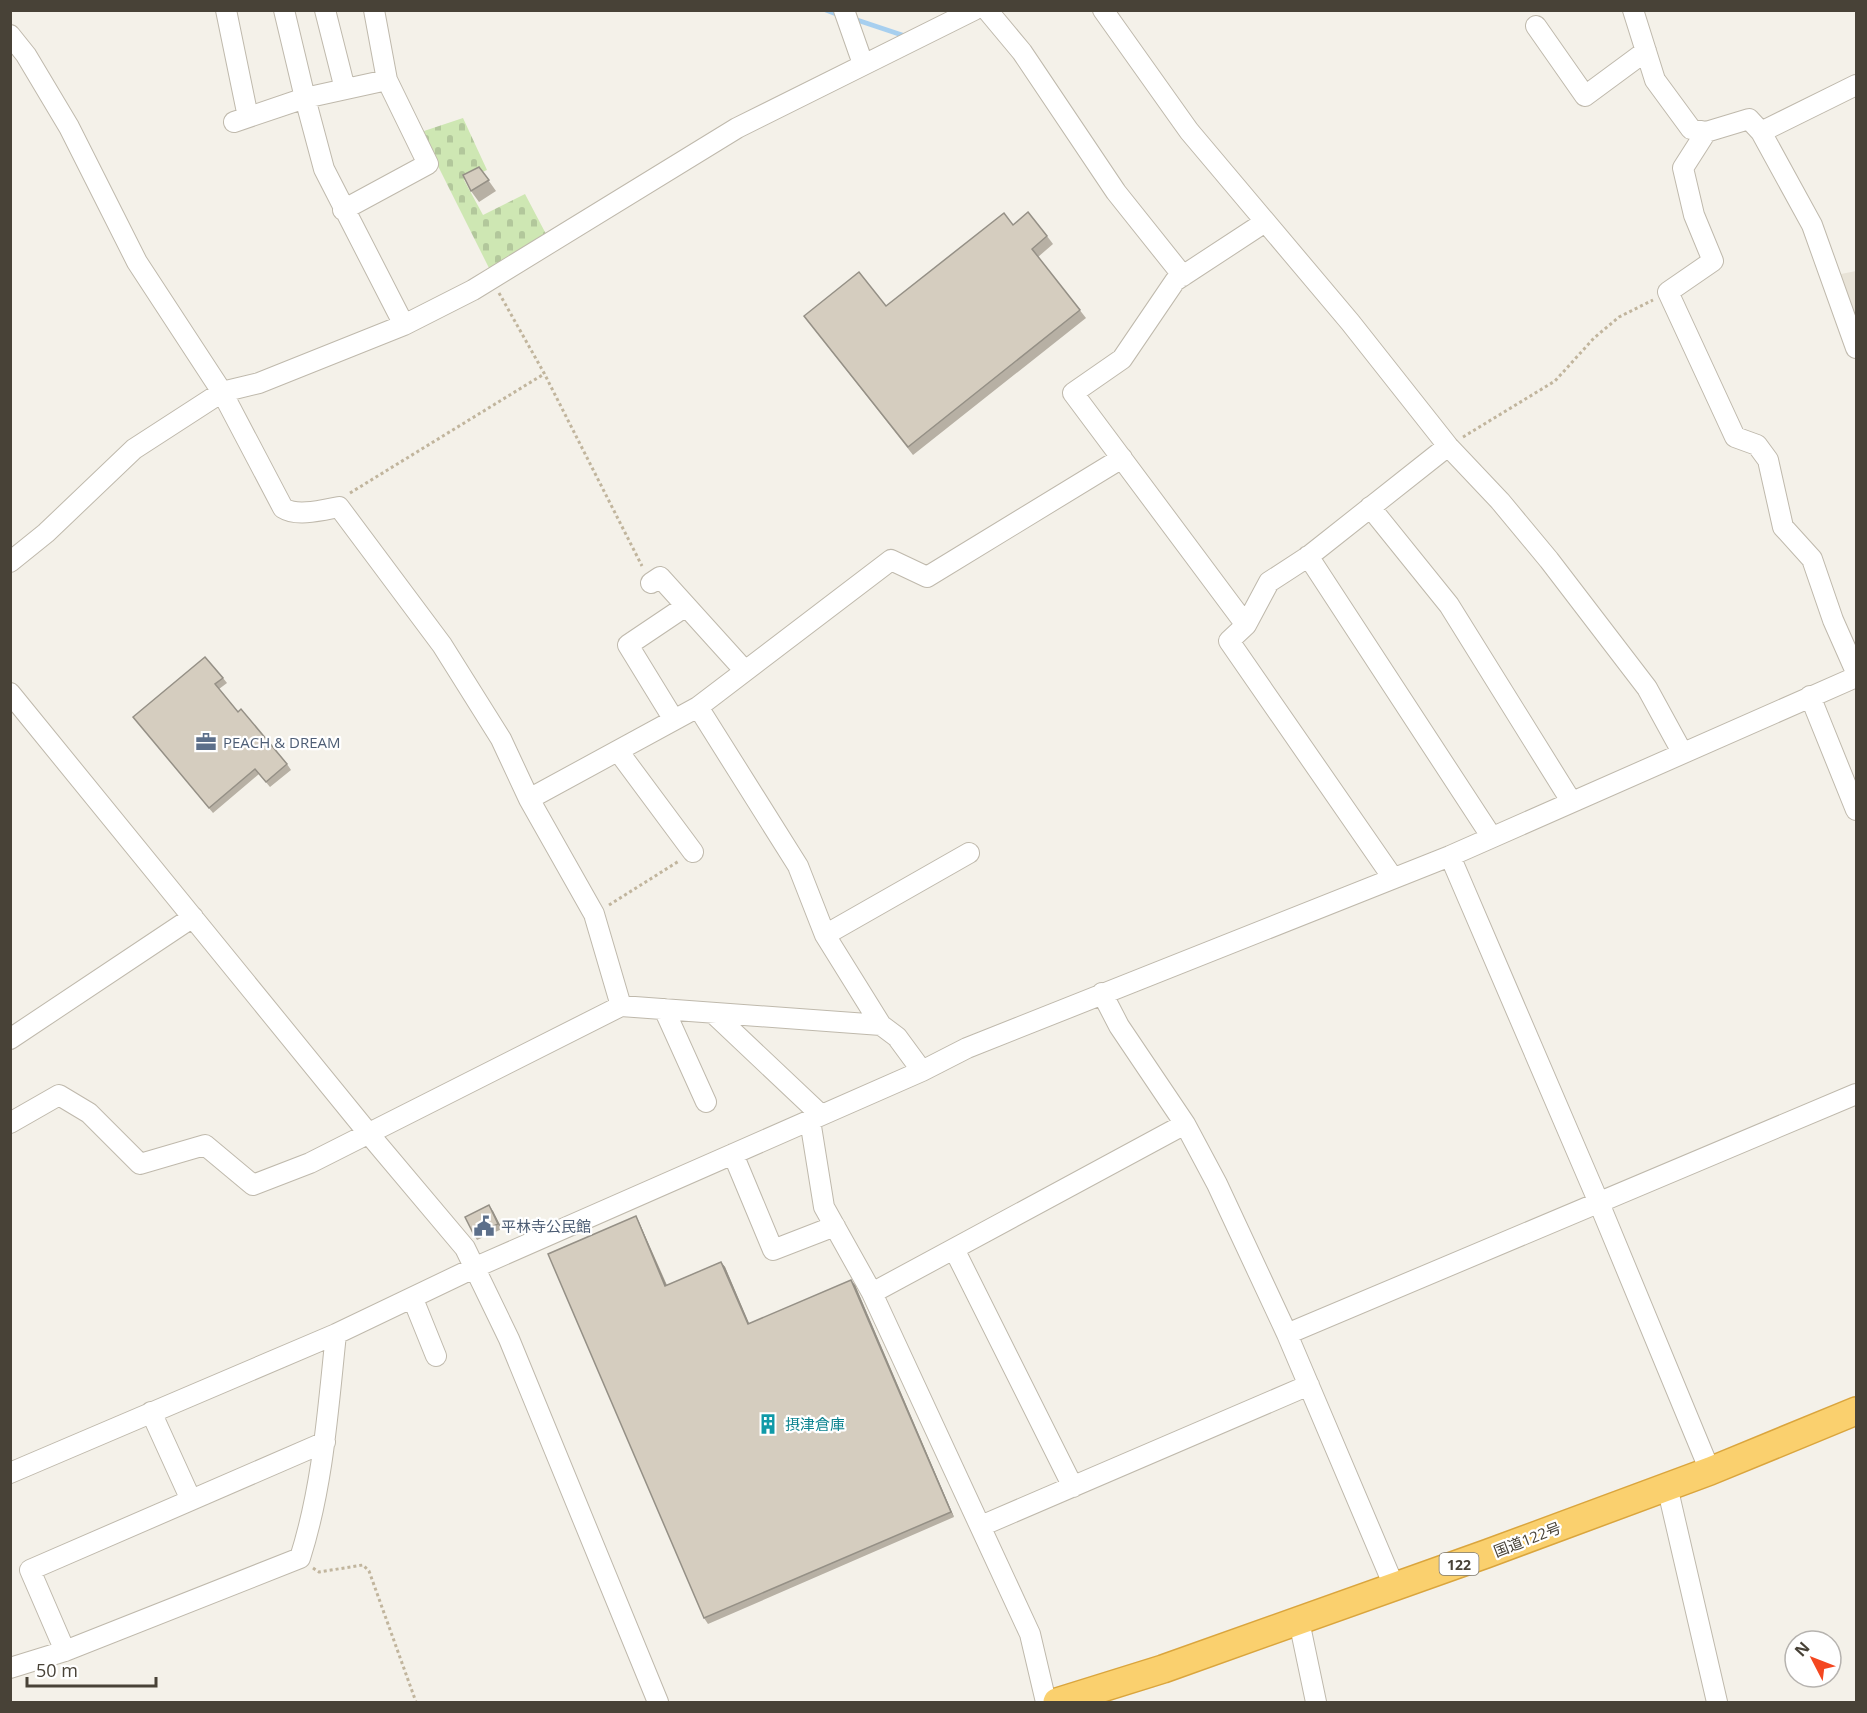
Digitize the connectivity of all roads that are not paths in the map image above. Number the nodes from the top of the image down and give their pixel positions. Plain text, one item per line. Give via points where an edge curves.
1 (226, 10) edge
2 (284, 10) edge
3 (325, 10) edge
4 (374, 10) edge
5 (844, 10) edge
6 (987, 10) edge
7 (1103, 10) edge
8 (1633, 10) edge
9 (966, 12) edge
10 (1536, 27) dead end
11 (10, 35) edge
12 (1646, 51) junction
13 (863, 64) junction
14 (387, 80) junction
15 (1857, 85) edge
16 (345, 89) junction
17 (305, 99) junction
18 (1706, 132) junction
19 (1761, 132) junction
20 (343, 210) junction
21 (1265, 222) junction
22 (1183, 276) junction
23 (404, 325) junction
24 (1857, 348) edge
25 (222, 392) junction
26 (1448, 446) junction
27 (1122, 458) junction
28 (1370, 507) junction
29 (1308, 556) junction
30 (10, 562) edge
31 (651, 584) road end
32 (686, 606) junction
33 (1246, 625) junction
34 (745, 671) junction
35 (1857, 672) edge
36 (1857, 677) edge
37 (10, 693) edge
38 (1810, 696) junction
39 (698, 707) junction
40 (674, 720) junction
41 (618, 751) junction
42 (1682, 752) junction
43 (529, 799) junction
44 (1571, 801) junction
45 (1857, 810) edge
46 (1491, 836) junction
47 (693, 852) road end
48 (969, 853) dead end
49 (1450, 856) junction
50 (1394, 878) junction
51 (193, 917) junction
52 (825, 935) junction
53 (1102, 993) junction
54 (621, 1006) junction
55 (664, 1009) junction
56 (713, 1013) junction
57 (881, 1025) junction
58 (10, 1039) edge
59 (922, 1071) junction
60 (1857, 1094) edge
61 (706, 1102) dead end
62 (815, 1117) junction
63 (10, 1123) edge
64 (1185, 1124) junction
65 (369, 1134) junction
66 (733, 1154) junction
67 (1599, 1203) junction
68 (835, 1226) junction
69 (954, 1249) junction
70 (476, 1267) junction
71 (872, 1293) junction
72 (412, 1299) junction
73 (336, 1334) junction
74 (1287, 1335) junction
75 (436, 1356) dead end
76 (1309, 1385) junction
77 (151, 1412) junction
78 (1855, 1416) edge
79 (325, 1442) junction
80 (1710, 1471) junction
81 (10, 1473) edge
82 (1073, 1486) junction
83 (1667, 1486) junction
84 (191, 1500) junction
85 (981, 1526) junction
86 (1394, 1586) junction
87 (1299, 1621) junction
88 (65, 1652) junction
89 (10, 1668) edge
90 (658, 1702) edge
91 (1046, 1702) edge
92 (1057, 1702) edge
93 (1316, 1702) edge
94 (1717, 1702) edge

1 - 17 street via 241,119
2 - 17 street
3 - 16 street
4 - 14 street
5 - 13 street
6 - 22 street via 1022,52 1116,192
7 - 21 street via 1189,131
8 - 12 street
9 - 13 street
10 - 12 street via 1585,96
11 - 25 street via 69,127 137,262
12 - 18 street via 1655,80 1691,129
13 - 23 street via 737,128 491,279
14 - 16 street
14 - 20 street via 428,164
15 - 19 street
16 - 17 street
17 - 20 street via 324,169
18 - 19 street via 1749,119
18 - 35 street via 1683,168 1694,215 1713,261 1668,292 1735,437 1757,446 1768,460 1783,527 1812,559 1833,620
19 - 24 street via 1812,225
20 - 23 street
21 - 22 street
21 - 26 street via 1350,321
22 - 27 street via 1175,281 1122,359 1073,393
23 - 25 street via 259,383
25 - 30 street via 134,449
25 - 43 street via 283,508 288,512 337,508 347,515 442,645 501,739
26 - 28 street
26 - 42 street via 1549,560 1647,688
27 - 33 street
27 - 34 street via 927,577 891,560
28 - 29 street
28 - 44 street via 1449,605
29 - 33 street via 1269,582
29 - 46 street
31 - 32 street via 660,577
32 - 34 street
32 - 40 street via 628,645
33 - 50 street via 1228,641
34 - 39 street
36 - 38 street
37 - 51 street
38 - 42 street
38 - 45 street
39 - 40 street
39 - 52 street via 798,866
40 - 41 street
41 - 43 street
41 - 47 street
42 - 44 street
43 - 54 street via 594,914
44 - 46 street
46 - 49 street
48 - 52 street
49 - 50 street
49 - 67 street
50 - 53 street
51 - 58 street
51 - 65 street
52 - 57 street
53 - 59 street via 967,1048
53 - 64 street via 1119,1026
54 - 55 street
54 - 65 street
55 - 56 street
55 - 61 street
56 - 57 street
56 - 62 street
57 - 59 street via 897,1037
59 - 62 street
60 - 67 street
62 - 66 street
62 - 68 street via 824,1207
63 - 65 street via 59,1095 89,1113 140,1164 205,1145 253,1185
64 - 69 street
64 - 74 street
65 - 70 street via 465,1248
66 - 68 street via 773,1250
66 - 70 street
67 - 74 street
67 - 80 street
68 - 71 street
69 - 71 street
69 - 82 street
70 - 72 street
70 - 90 street
71 - 85 street
72 - 73 street
72 - 75 street
73 - 77 street
73 - 79 street
74 - 76 street
76 - 82 street
76 - 86 street
77 - 81 street
77 - 84 street
78 - 80 highway, 国道122号 / 122
79 - 84 street
79 - 88 street via 300,1558
80 - 83 highway, 国道122号 / 122
82 - 85 street
83 - 86 highway, 国道122号 / 122
83 - 94 street
84 - 88 street via 30,1570
85 - 91 street via 1030,1634
86 - 87 highway, 国道122号 / 122
87 - 92 highway, 国道122号 / 122 via 1163,1670
87 - 93 street
88 - 89 street

